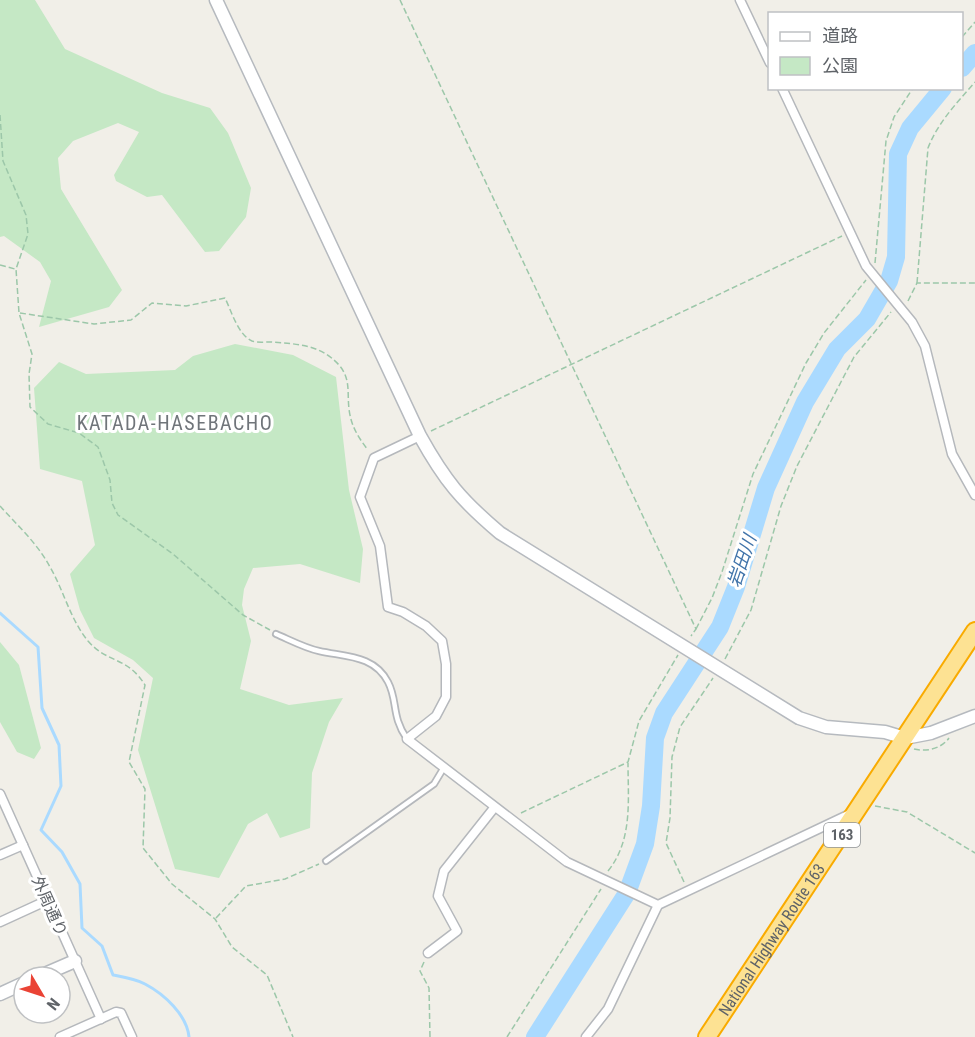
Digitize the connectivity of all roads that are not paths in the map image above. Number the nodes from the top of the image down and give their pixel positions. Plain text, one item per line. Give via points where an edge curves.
1 (216, 0) edge
2 (740, 0) edge
3 (768, 59) edge
4 (783, 90) edge
5 (420, 436) junction
6 (975, 495) edge
7 (975, 631) edge
8 (276, 634) road end
9 (975, 716) edge
10 (905, 738) junction
11 (407, 739) junction
12 (443, 769) junction
13 (0, 794) edge
14 (860, 807) junction
15 (494, 808) junction
16 (23, 845) junction
17 (0, 855) edge
18 (326, 861) road end
19 (48, 900) junction
20 (658, 905) junction
21 (0, 922) edge
22 (428, 953) road end
23 (75, 961) junction
24 (66, 965) edge
25 (100, 1018) junction
26 (60, 1037) edge
27 (132, 1037) edge
28 (586, 1037) edge
29 (707, 1037) edge

1 - 5 street
2 - 3 street
4 - 6 street via 872,274 926,346 952,454
5 - 10 street via 462,501 500,533 720,670 814,725 885,732
5 - 11 street via 374,458 360,497 380,546 388,607 426,626 442,641 446,697 436,716
7 - 10 highway, National Highway Route 163 / 163
8 - 11 lane via 317,651 363,659 378,667 389,684 397,725
9 - 10 street via 932,733
10 - 14 highway, National Highway Route 163 / 163
11 - 12 street
12 - 15 street
12 - 18 lane via 434,784
13 - 16 street, 外周通り
14 - 20 street
14 - 29 highway, National Highway Route 163 / 163
15 - 20 street via 567,862
15 - 22 street via 444,871 438,896 457,931
16 - 17 street
16 - 19 street, 外周通り
19 - 21 street
19 - 23 street, 外周通り
20 - 28 street via 608,1009
23 - 24 street
23 - 25 street, 外周通り
25 - 26 street
25 - 27 street via 121,1013

